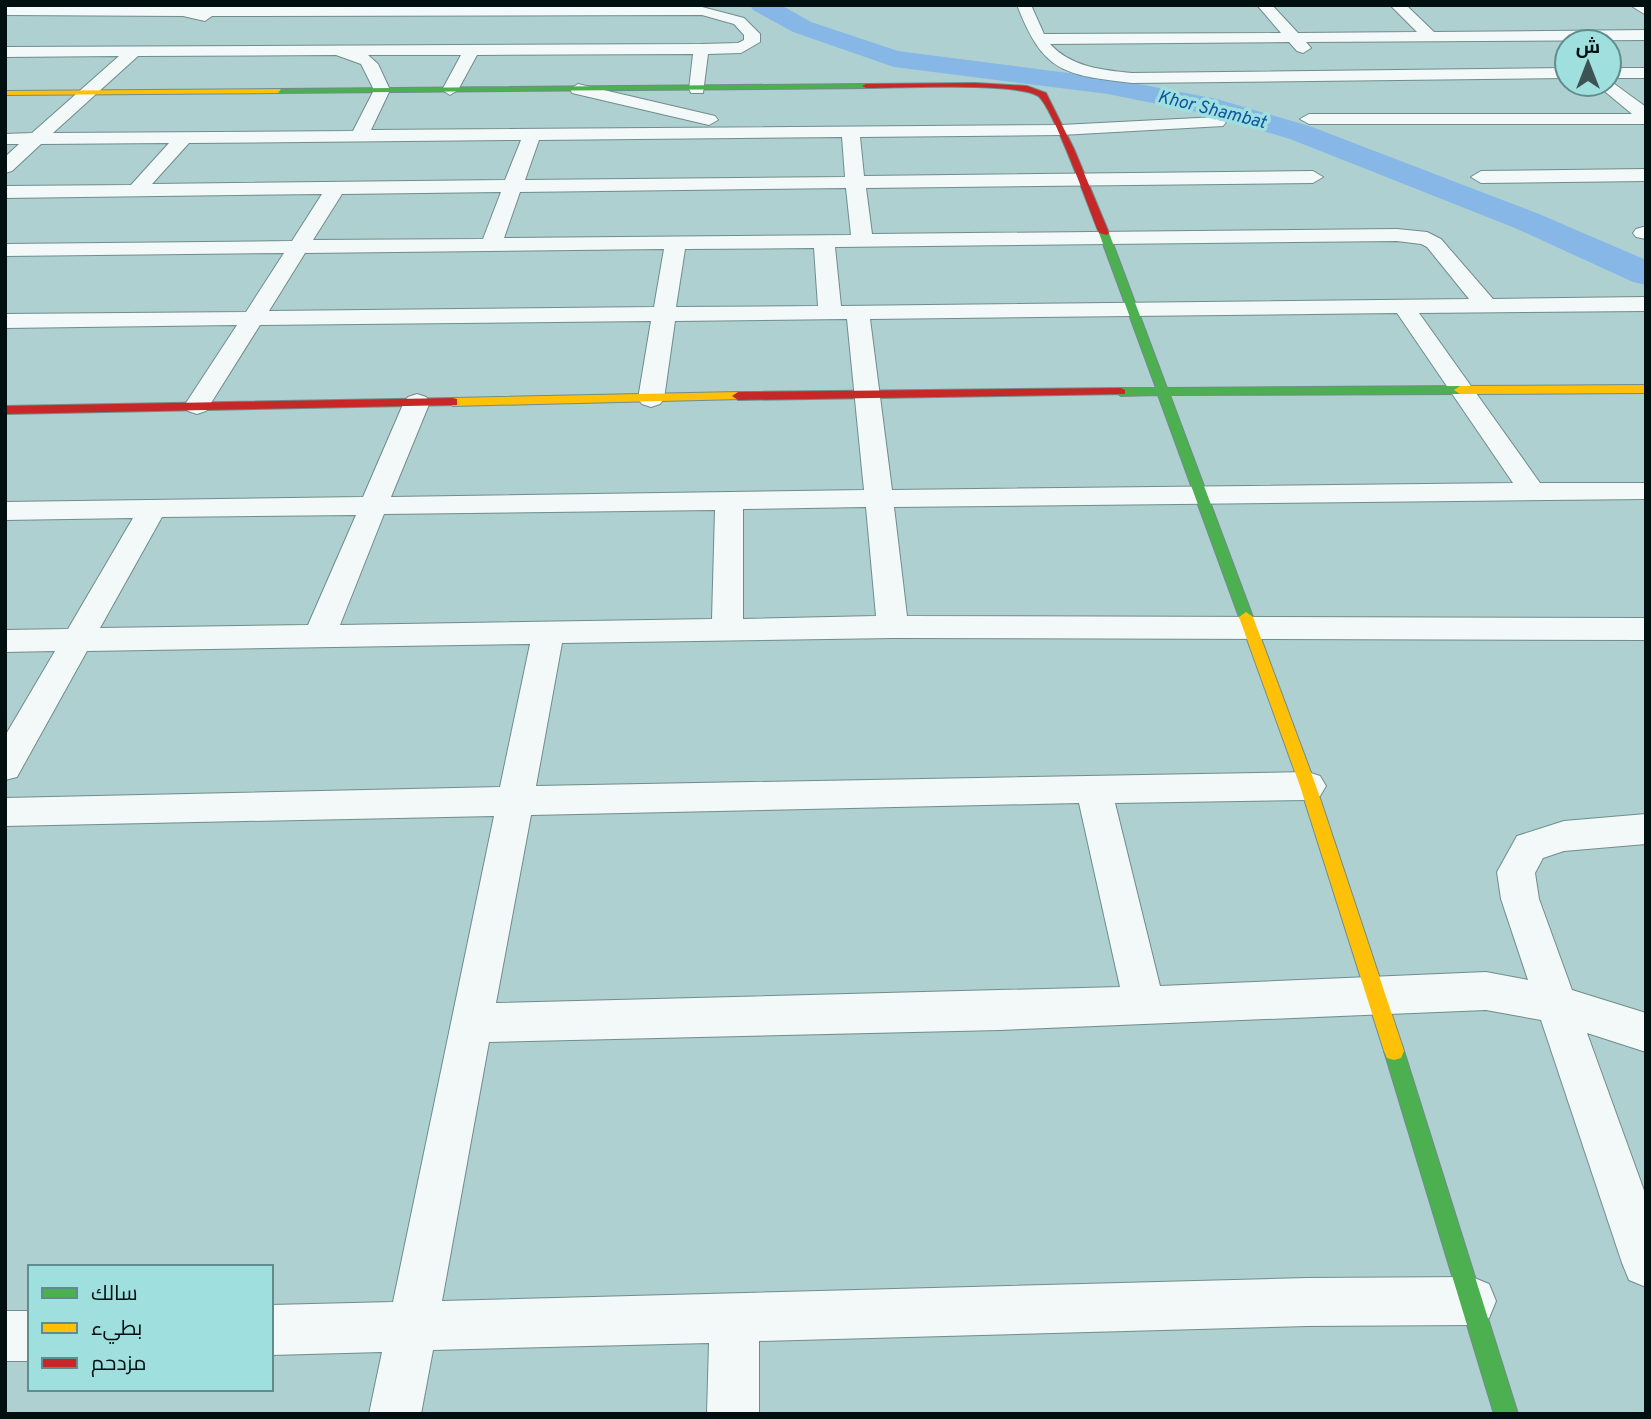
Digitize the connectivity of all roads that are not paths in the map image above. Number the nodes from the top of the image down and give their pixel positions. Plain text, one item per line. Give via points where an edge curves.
1 (1024, 5) edge
2 (1264, 5) edge
3 (1397, 5) edge
4 (1637, 5) edge
5 (225, 8) edge
6 (5, 11) edge
7 (47, 11) junction
8 (1646, 11) edge
9 (183, 12) junction
10 (253, 27) dead end
11 (553, 31) junction
12 (276, 33) dead end
13 (16, 34) edge
14 (1646, 35) edge
15 (1430, 36) junction
16 (1542, 36) junction
17 (1293, 37) junction
18 (1038, 39) junction
19 (1553, 44) edge
20 (472, 49) junction
21 (701, 49) junction
22 (134, 51) junction
23 (340, 51) junction
24 (5, 52) edge
25 (1646, 72) edge
26 (1553, 73) edge
27 (1623, 73) edge
28 (1328, 76) junction
29 (578, 89) junction
30 (697, 89) junction
31 (383, 90) junction
32 (450, 90) junction
33 (5, 93) edge
34 (88, 93) junction
35 (1621, 98) edge
36 (1646, 118) edge
37 (1308, 119) dead end
38 (1369, 120) junction
39 (1217, 122) dead end
40 (1061, 130) junction
41 (710, 132) junction
42 (775, 132) junction
43 (850, 132) junction
44 (532, 134) junction
45 (359, 136) junction
46 (184, 138) junction
47 (5, 139) edge
48 (36, 139) junction
49 (5, 167) edge
50 (707, 171) junction
51 (1646, 175) edge
52 (1313, 177) dead end
53 (1481, 177) dead end
54 (1082, 181) junction
55 (856, 182) junction
56 (513, 186) junction
57 (336, 188) junction
58 (138, 190) junction
59 (5, 192) edge
60 (1106, 239) junction
61 (862, 241) junction
62 (824, 242) junction
63 (675, 243) junction
64 (491, 245) junction
65 (298, 247) junction
66 (5, 250) edge
67 (1646, 304) edge
68 (1486, 305) junction
69 (1403, 306) junction
70 (1133, 309) junction
71 (858, 311) junction
72 (830, 312) junction
73 (666, 314) junction
74 (253, 318) junction
75 (5, 321) edge
76 (1461, 390) junction
77 (1646, 390) edge
78 (1163, 391) junction
79 (868, 394) junction
80 (651, 399) junction
81 (417, 402) junction
82 (197, 406) junction
83 (5, 410) edge
84 (1532, 491) junction
85 (1646, 491) edge
86 (1201, 494) junction
87 (878, 499) junction
88 (729, 501) junction
89 (374, 506) junction
90 (153, 508) junction
91 (5, 511) edge
92 (893, 628) junction
93 (1251, 628) junction
94 (1646, 629) edge
95 (727, 631) junction
96 (548, 634) junction
97 (319, 637) junction
98 (79, 640) junction
99 (5, 641) edge
100 (5, 767) edge
101 (1308, 786) junction
102 (1094, 789) junction
103 (513, 803) junction
104 (5, 812) edge
105 (1646, 829) edge
106 (1377, 997) junction
107 (1556, 1004) junction
108 (1144, 1005) junction
109 (470, 1023) junction
110 (1646, 1033) edge
111 (1646, 1263) edge
112 (1472, 1301) junction
113 (735, 1318) junction
114 (411, 1327) junction
115 (273, 1330) edge
116 (5, 1336) edge
117 (28, 1336) edge
118 (395, 1414) edge
119 (733, 1414) edge
120 (1506, 1414) edge

1 - 18 street
2 - 17 street
3 - 15 street
4 - 8 street
5 - 9 street
5 - 11 street
6 - 7 street
7 - 9 street
7 - 13 street
9 - 10 street
11 - 20 street
11 - 21 street
11 - 21 street via 702,11 739,21 752,34 748,46
12 - 23 street
14 - 16 street
15 - 16 street
15 - 17 street
16 - 19 street
17 - 18 street
17 - 28 street
18 - 28 street via 1056,60 1097,74 1132,78
20 - 23 street
20 - 32 street
21 - 30 street
22 - 23 street
22 - 24 street
22 - 34 street
23 - 31 street via 368,60
25 - 27 street
26 - 28 street
28 - 38 street
29 - 30 street
29 - 32 street
29 - 42 street
30 - 40 street via 1005,85 1043,94
31 - 32 street
31 - 34 street
31 - 45 street
33 - 34 street
34 - 48 street
35 - 36 street
36 - 38 street
37 - 38 street
39 - 40 street
40 - 43 street
40 - 54 street
41 - 42 street
41 - 44 street via 615,140
41 - 50 street
42 - 43 street
43 - 55 street
44 - 45 street
44 - 56 street
45 - 46 street
46 - 48 street
46 - 58 street
47 - 48 street
48 - 49 street
50 - 55 street
50 - 56 street
51 - 53 street
52 - 54 street
54 - 55 street
54 - 60 street
55 - 61 street
56 - 57 street
56 - 64 street
57 - 58 street
57 - 65 street
58 - 59 street
60 - 61 street
60 - 68 street via 1413,236 1434,243
60 - 70 street
61 - 62 street
62 - 63 street
62 - 72 street
63 - 64 street
63 - 73 street
64 - 65 street
65 - 66 street
65 - 74 street
67 - 68 street
68 - 69 street
69 - 70 street
69 - 76 street
70 - 71 street
70 - 78 street
71 - 72 street
71 - 79 street
72 - 73 street
73 - 74 street
73 - 80 street
74 - 75 street
74 - 82 street
76 - 77 street
76 - 78 street
76 - 84 street
78 - 79 street
78 - 86 street
79 - 80 street
79 - 87 street
80 - 81 street
81 - 82 street
81 - 89 street
82 - 83 street
84 - 85 street
84 - 86 street
86 - 87 street
86 - 93 street
87 - 88 street
87 - 92 street
88 - 89 street
88 - 95 street
89 - 90 street
89 - 97 street
90 - 91 street
90 - 98 street
92 - 93 street
92 - 95 street
93 - 94 street
93 - 101 street
95 - 96 street
96 - 97 street
96 - 103 street
97 - 98 street
98 - 99 street
98 - 100 street
101 - 102 street
101 - 106 street
102 - 103 street
102 - 108 street
103 - 104 street
103 - 109 street
105 - 107 street via 1563,836 1530,847 1516,872 1520,899
106 - 107 street via 1486,991
106 - 108 street
106 - 112 street
107 - 110 street
107 - 111 street
108 - 109 street
109 - 114 street
112 - 113 street
112 - 120 street
113 - 114 street
113 - 119 street
114 - 115 street
114 - 118 street
116 - 117 street

